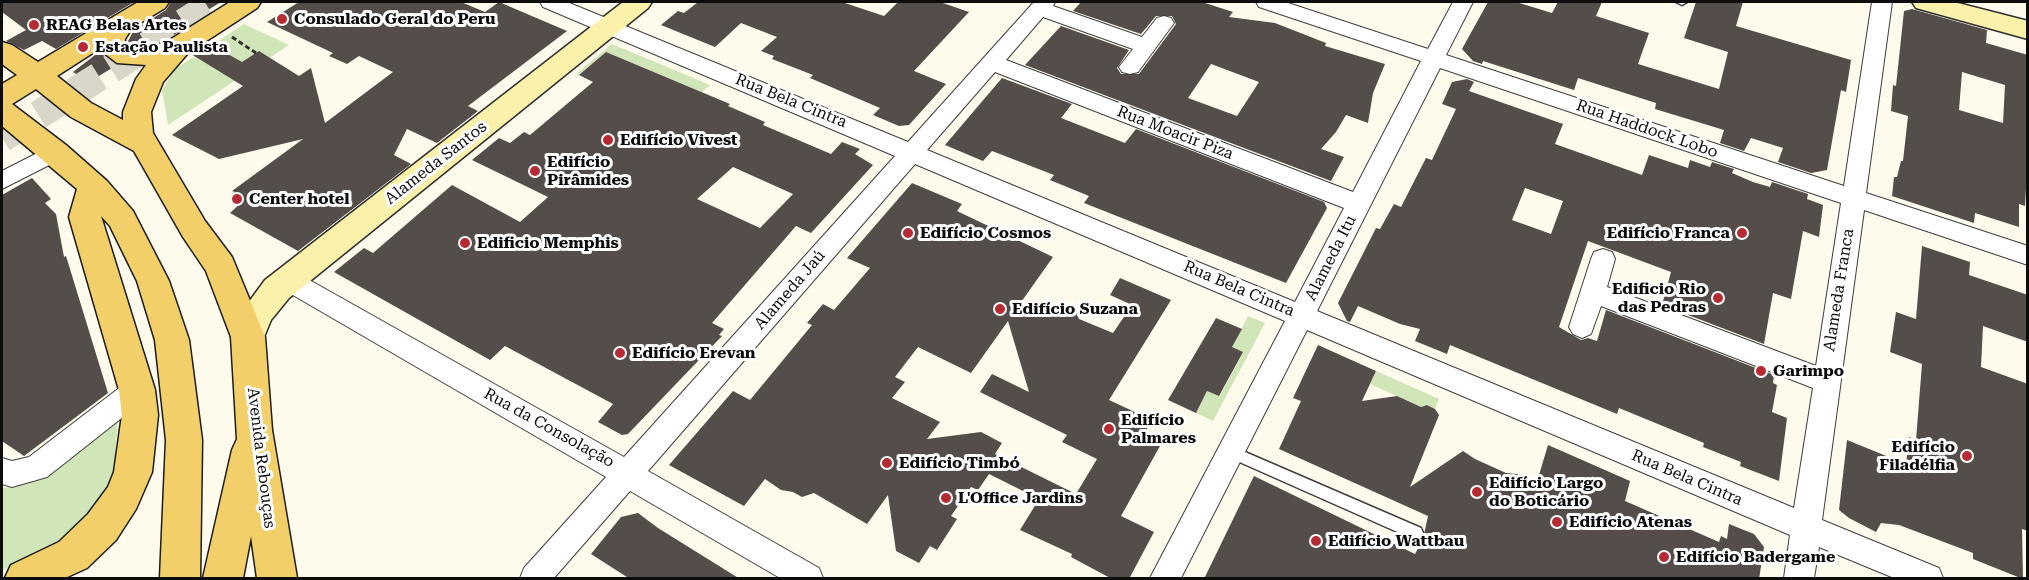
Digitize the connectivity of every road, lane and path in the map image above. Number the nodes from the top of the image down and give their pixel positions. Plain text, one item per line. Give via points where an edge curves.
1 (156, 2) edge
2 (248, 2) edge
3 (550, 2) edge
4 (639, 2) edge
5 (1266, 2) edge
6 (1463, 2) edge
7 (1882, 2) edge
8 (1925, 2) edge
9 (1042, 5) edge
10 (124, 21) junction
11 (1164, 23) dead end
12 (609, 26) junction
13 (2028, 30) edge
14 (223, 32) dead end
15 (1146, 46) junction
16 (178, 47) junction
17 (2, 51) edge
18 (256, 53) dead end
19 (1434, 58) junction
20 (991, 62) junction
21 (1130, 67) dead end
22 (37, 76) junction
23 (2, 97) edge
24 (2, 111) edge
25 (141, 142) junction
26 (55, 152) junction
27 (912, 152) junction
28 (2, 181) edge
29 (93, 186) junction
30 (1853, 198) junction
31 (1359, 204) junction
32 (2028, 256) edge
33 (1603, 259) dead end
34 (288, 280) junction
35 (1593, 292) junction
36 (1301, 316) junction
37 (1582, 327) dead end
38 (248, 337) junction
39 (1826, 381) junction
40 (137, 390) junction
41 (254, 430) junction
42 (1231, 452) junction
43 (2, 471) edge
44 (628, 473) junction
45 (1807, 528) junction
46 (1416, 533) dead end
47 (26, 579) edge
48 (180, 579) edge
49 (223, 579) edge
50 (277, 579) edge
51 (535, 579) edge
52 (808, 579) edge
53 (1166, 579) edge
54 (1799, 579) edge
55 (1928, 579) edge

1 - 10 main road
2 - 16 main road
3 - 12 street, Rua Bela Cintra
4 - 12 street, Alameda Santos
5 - 19 street, Rua Haddock Lobo
6 - 19 street, Alameda Itu
7 - 30 street, Alameda Franca
8 - 13 street
9 - 15 street
9 - 20 street, Alameda Jaú
10 - 16 main road via 111,38 112,48 121,55 144,58
10 - 22 main road
11 - 15 street
12 - 27 street, Rua Bela Cintra
12 - 34 street, Alameda Santos
14 - 18 path
15 - 21 street
16 - 25 main road via 150,79 140,100 136,122
17 - 22 main road
19 - 30 street, Rua Haddock Lobo
19 - 31 street, Alameda Itu
20 - 27 street, Alameda Jaú
20 - 31 street, Rua Moacir Piza
22 - 23 main road
22 - 25 main road via 81,110
24 - 26 main road
25 - 38 main road via 221,266
26 - 28 street
26 - 29 main road
27 - 36 street, Rua Bela Cintra
27 - 44 street, Alameda Jaú
29 - 40 main road via 85,217
29 - 48 main road via 122,219 153,281 172,340 184,440
30 - 32 street, Rua Haddock Lobo
30 - 39 street, Alameda Franca
31 - 36 street, Alameda Itu
33 - 35 street
34 - 38 street, Alameda Santos via 261,307
34 - 44 street, Rua da Consolação
35 - 37 street
35 - 39 street
36 - 42 street, Alameda Itu
36 - 45 street, Rua Bela Cintra
38 - 41 main road, Avenida Rebouças
39 - 45 street, Alameda Franca
40 - 43 street via 37,468 12,474
40 - 47 main road via 138,446 134,472 123,496 102,527 73,555
41 - 49 main road
41 - 50 main road, Avenida Rebouças
42 - 46 lane
42 - 53 street, Alameda Itu
44 - 51 street, Alameda Jaú
44 - 52 street, Rua da Consolação
45 - 54 street, Alameda Franca
45 - 55 street, Rua Bela Cintra

